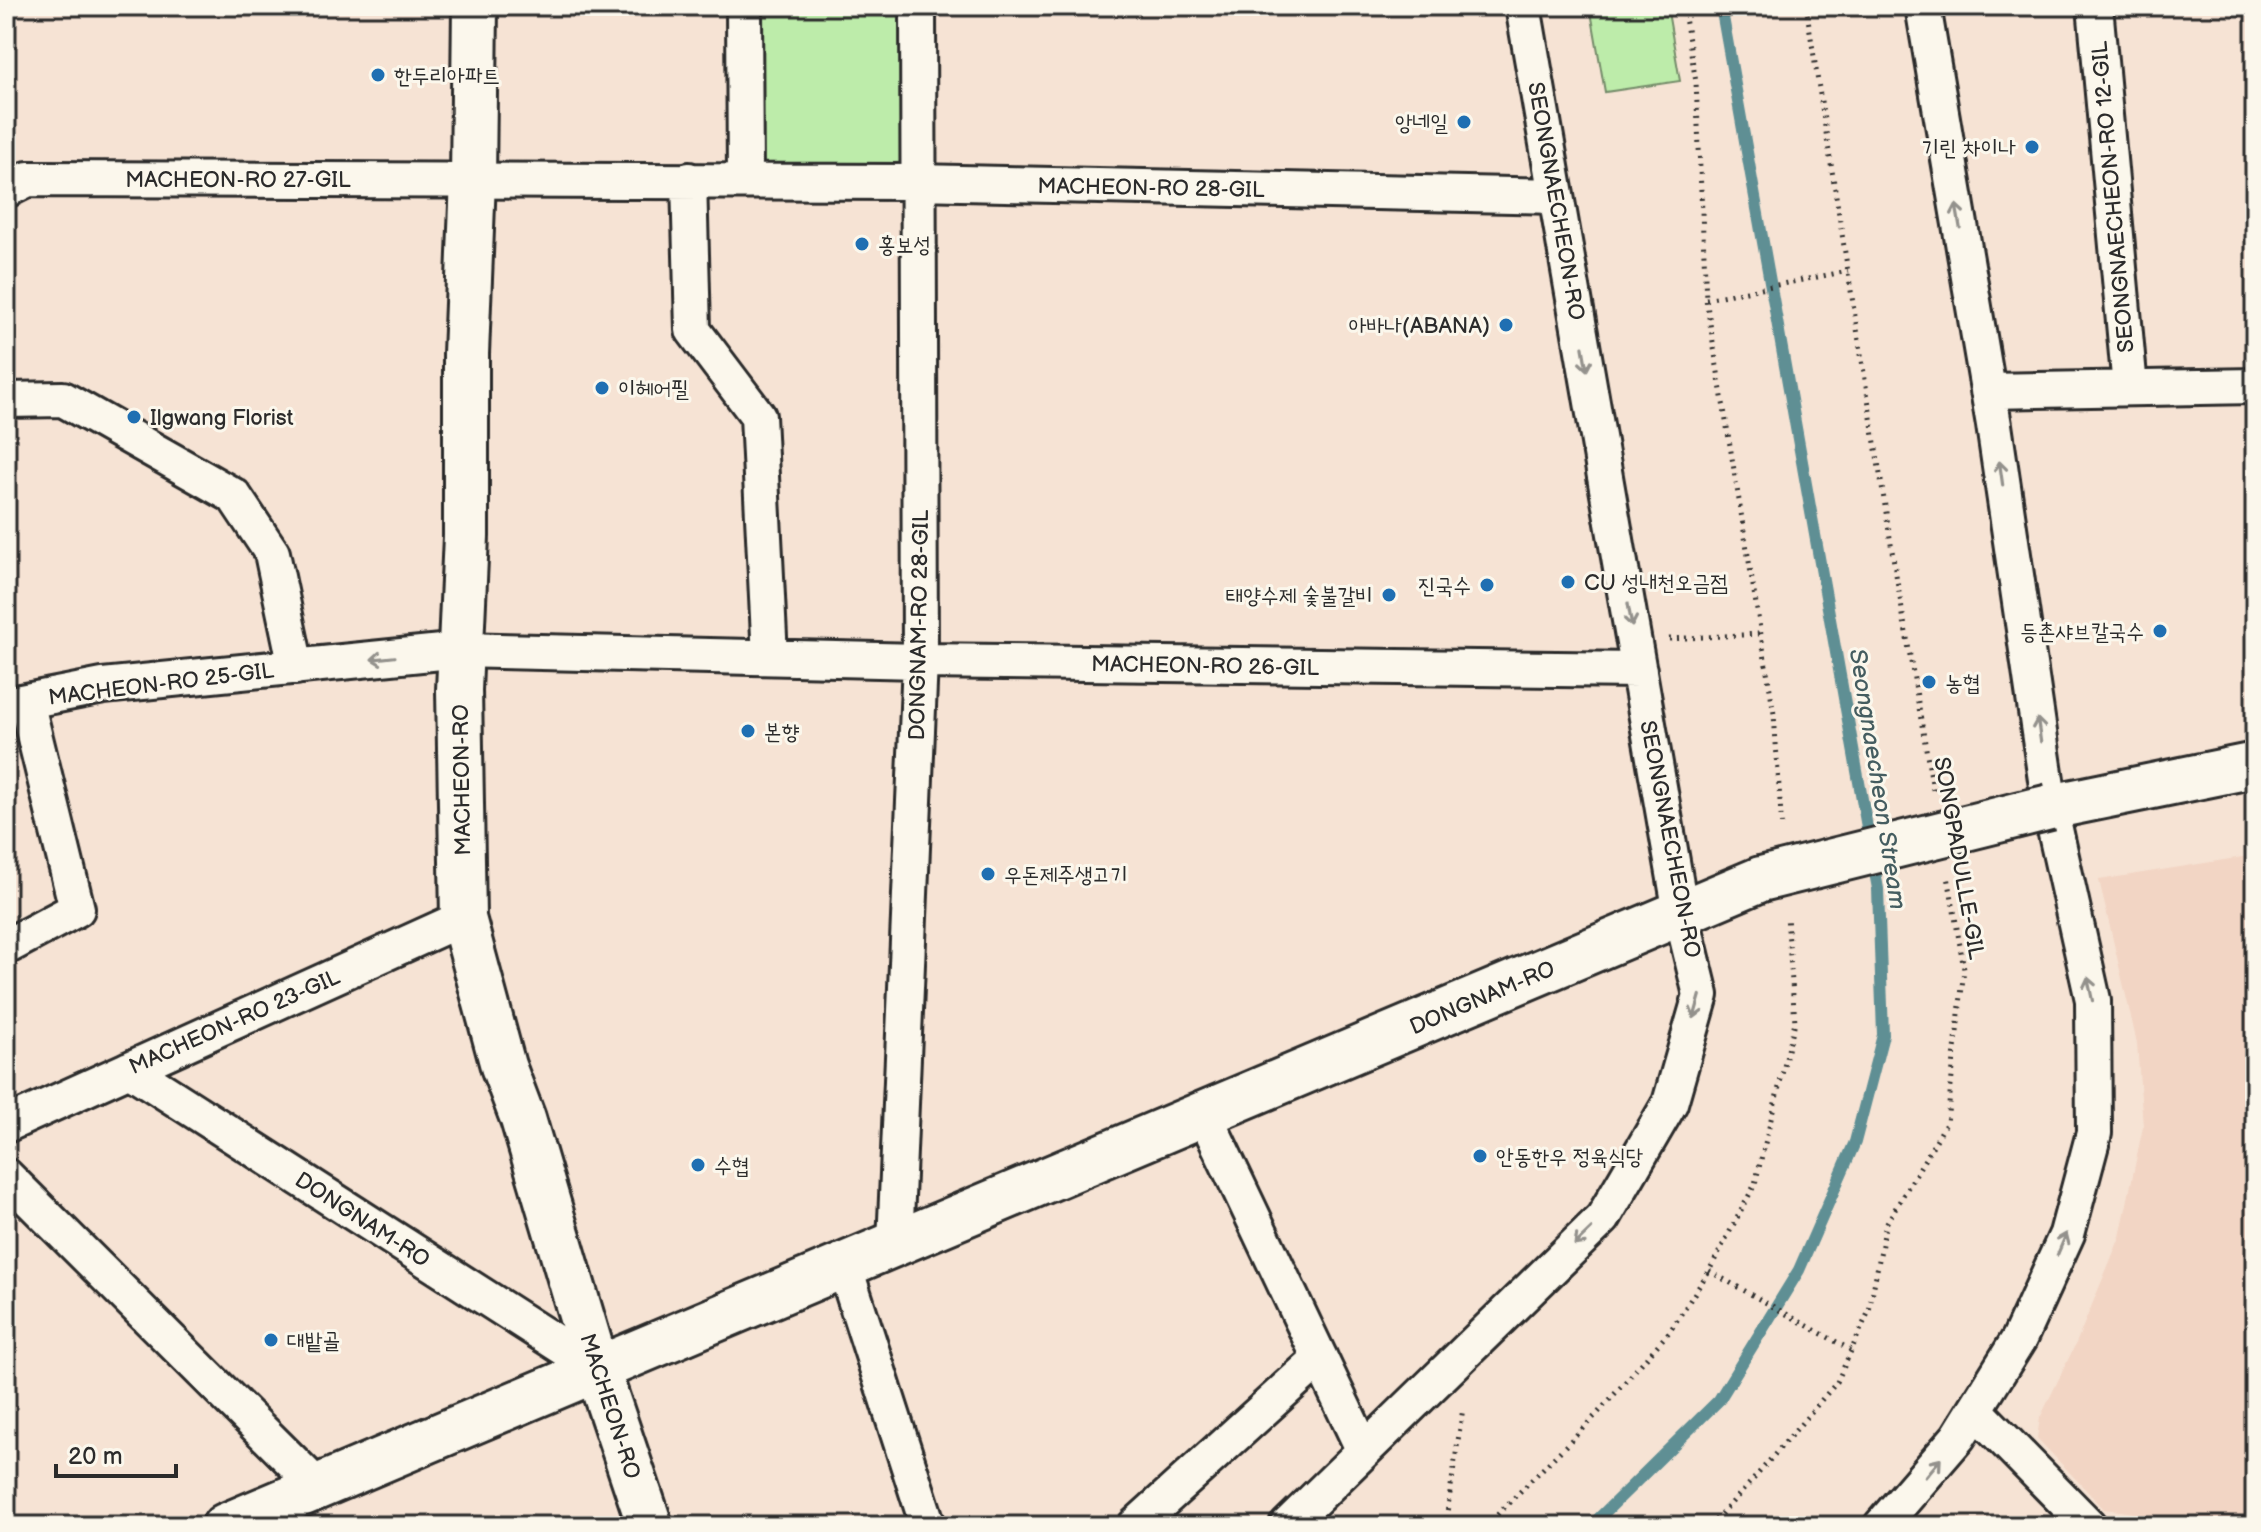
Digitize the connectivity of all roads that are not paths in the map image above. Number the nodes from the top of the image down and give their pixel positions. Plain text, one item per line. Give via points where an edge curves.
1 (475, 6) edge
2 (744, 6) edge
3 (918, 6) edge
4 (1523, 6) edge
5 (1923, 6) edge
6 (2095, 6) edge
7 (473, 179) junction
8 (689, 180) junction
9 (745, 181) junction
10 (917, 182) junction
11 (6, 190) edge
12 (1556, 196) junction
13 (2255, 386) edge
14 (2130, 388) junction
15 (1988, 391) junction
16 (6, 400) edge
17 (461, 650) junction
18 (1637, 655) junction
19 (770, 657) junction
20 (920, 661) junction
21 (296, 667) junction
22 (16, 703) edge
23 (2255, 765) edge
24 (2050, 807) junction
25 (1681, 913) junction
26 (463, 918) junction
27 (6, 947) edge
28 (129, 1069) junction
29 (1204, 1114) junction
30 (6, 1125) edge
31 (6, 1176) edge
32 (895, 1244) junction
33 (844, 1265) junction
34 (1320, 1358) junction
35 (597, 1369) junction
36 (1975, 1410) junction
37 (1364, 1451) junction
38 (318, 1487) junction
39 (225, 1526) edge
40 (650, 1526) edge
41 (928, 1526) edge
42 (1135, 1526) edge
43 (1287, 1526) edge
44 (1881, 1526) edge
45 (2089, 1526) edge

1 - 7 main road, MACHEON-RO
2 - 9 street
3 - 10 street, DONGNAM-RO 28-GIL
4 - 12 street, SEONGNAECHEON-RO
15 -> 5 street
6 - 14 street, SEONGNAECHEON-RO 12-GIL
7 - 8 street, MACHEON-RO 28-GIL
7 - 11 street, MACHEON-RO 27-GIL via 28,179
7 - 17 main road, MACHEON-RO
8 - 9 street, MACHEON-RO 28-GIL
8 - 19 street via 693,330 758,416
9 - 10 street, MACHEON-RO 28-GIL
10 - 12 street, MACHEON-RO 28-GIL
10 - 20 street, DONGNAM-RO 28-GIL
12 -> 18 street, SEONGNAECHEON-RO
13 - 14 street
14 - 15 street
24 -> 15 street
16 - 21 street, MACHEON-RO 25-GIL via 63,399 234,496 272,553
17 - 19 street, MACHEON-RO 26-GIL
17 -> 21 street, MACHEON-RO 25-GIL
17 - 26 main road, MACHEON-RO
18 - 20 street, MACHEON-RO 26-GIL
18 - 25 street, SEONGNAECHEON-RO
19 - 20 street, MACHEON-RO 26-GIL
20 - 32 street, DONGNAM-RO 28-GIL
21 - 22 street, MACHEON-RO 25-GIL via 103,686
22 - 27 street, MACHEON-RO 25-GIL via 77,909
23 - 24 main road
24 - 25 main road, DONGNAM-RO, bridge via 1761,879
36 -> 24 street via 2019,1339 2067,1234 2094,1133 2093,1000
25 - 29 main road, DONGNAM-RO
25 -> 37 street, SEONGNAECHEON-RO via 1701,995 1670,1103 1603,1218
26 - 28 street, MACHEON-RO 23-GIL
26 - 35 main road, MACHEON-RO
28 - 30 street, MACHEON-RO 23-GIL
28 - 35 street, DONGNAM-RO
29 - 32 main road, DONGNAM-RO
29 - 34 street
31 - 38 street
32 - 33 main road, DONGNAM-RO
33 - 35 main road, DONGNAM-RO
33 - 41 street
34 - 37 street
34 - 42 street
35 - 38 main road, DONGNAM-RO
35 - 40 main road, MACHEON-RO
44 -> 36 street
36 - 45 street
37 - 43 street, SEONGNAECHEON-RO
38 - 39 main road, DONGNAM-RO

